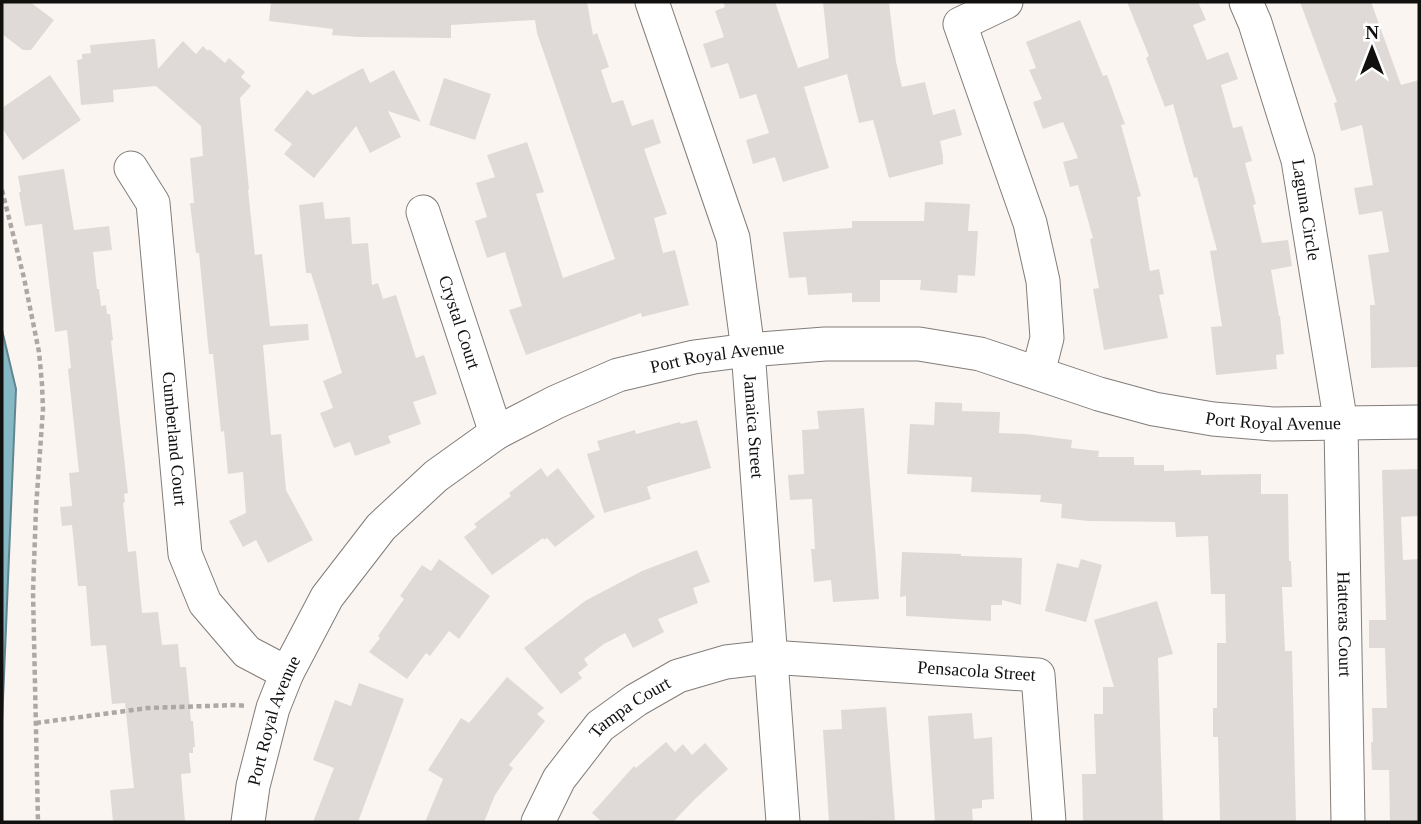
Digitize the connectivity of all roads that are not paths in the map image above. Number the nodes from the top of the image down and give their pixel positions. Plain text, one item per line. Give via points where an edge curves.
1 (652, 2) edge
2 (1006, 2) edge
3 (1246, 2) edge
4 (131, 168) dead end
5 (423, 212) dead end
6 (748, 350) junction
7 (1038, 373) junction
8 (1419, 422) edge
9 (1341, 424) junction
10 (496, 433) junction
11 (770, 657) junction
12 (286, 673) junction
13 (248, 822) edge
14 (538, 822) edge
15 (783, 822) edge
16 (1049, 822) edge
17 (1348, 822) edge

1 - 6 street, Jamaica Street via 733,238
2 - 7 street via 960,24 1030,223 1041,269 1047,338
3 - 9 street, Laguna Circle via 1298,160
4 - 12 street, Cumberland Court via 153,203 185,554 205,603 247,652
5 - 10 street, Crystal Court
6 - 7 street, Port Royal Avenue via 919,344 980,354
6 - 10 street, Port Royal Avenue via 618,375
6 - 11 street, Jamaica Street
7 - 9 street, Port Royal Avenue via 1154,409 1213,419
8 - 9 street, Port Royal Avenue
9 - 17 street, Hatteras Court
10 - 12 street, Port Royal Avenue via 436,476 381,527 327,597
11 - 14 street, Tampa Court via 726,662 678,676 636,700 600,726 559,779
11 - 15 street, Jamaica Street
11 - 16 street, Pensacola Street via 1038,675
12 - 13 street, Port Royal Avenue via 253,786

